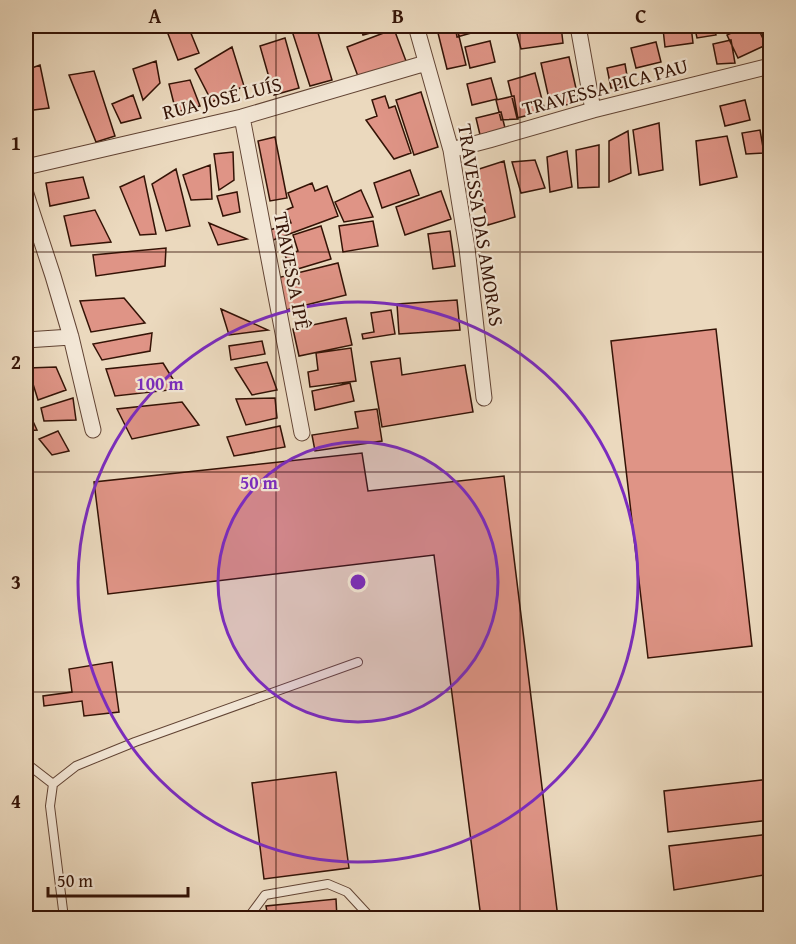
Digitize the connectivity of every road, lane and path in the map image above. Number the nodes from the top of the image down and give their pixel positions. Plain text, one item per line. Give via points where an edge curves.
1 (416, 26) edge
2 (578, 26) edge
3 (426, 63) junction
4 (771, 66) edge
5 (593, 110) junction
6 (242, 117) junction
7 (452, 150) junction
8 (26, 167) edge
9 (26, 194) edge
10 (71, 337) junction
11 (26, 340) edge
12 (484, 398) dead end
13 (93, 430) dead end
14 (302, 433) dead end
15 (358, 662) dead end
16 (26, 763) edge
17 (53, 784) junction
18 (64, 918) edge
19 (248, 918) edge
20 (371, 918) edge

1 - 3 street, TRAVESSA DAS AMORAS
2 - 5 street
3 - 6 street, RUA JOSÉ LUÍS
3 - 7 street, TRAVESSA DAS AMORAS
4 - 5 street, TRAVESSA PICA PAU
5 - 7 street, TRAVESSA PICA PAU
6 - 8 street, RUA JOSÉ LUÍS
6 - 14 street, TRAVESSA IPÊ
7 - 12 street, TRAVESSA DAS AMORAS
9 - 10 street
10 - 11 street
10 - 13 street
15 - 17 lane via 135,742 76,766
16 - 17 lane
17 - 18 lane via 50,806
19 - 20 lane via 265,895 328,884 347,892

